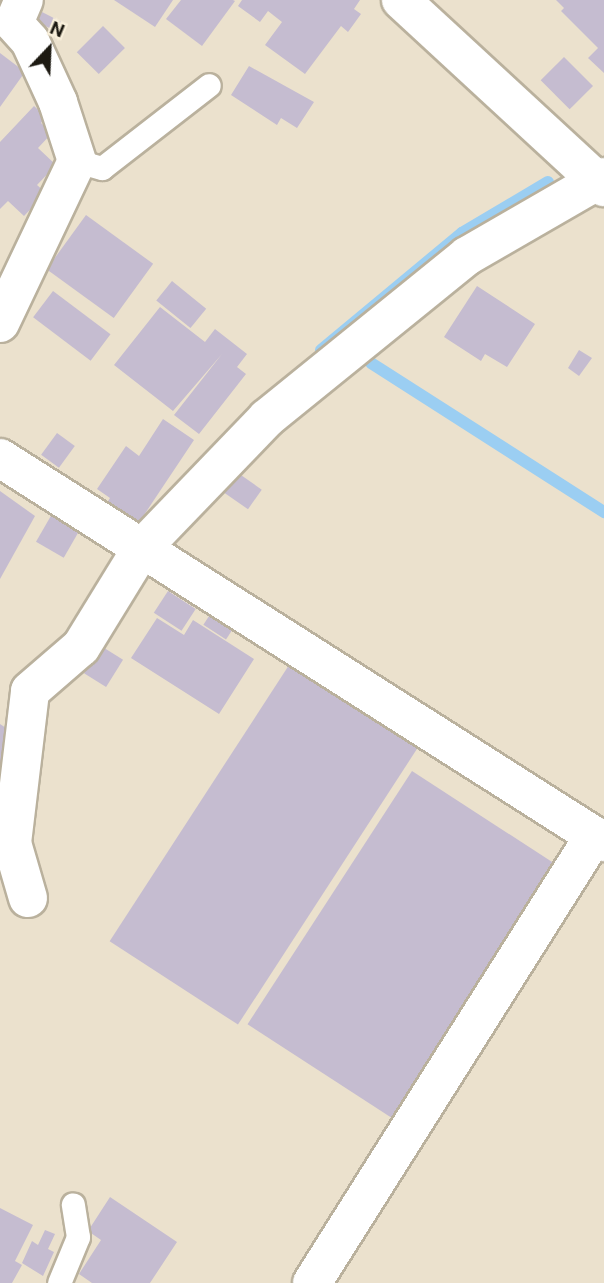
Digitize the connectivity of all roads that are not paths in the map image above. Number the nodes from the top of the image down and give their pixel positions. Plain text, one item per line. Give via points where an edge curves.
1 (401, 0) edge
2 (12, 13) edge
3 (209, 85) dead end
4 (77, 161) junction
5 (601, 182) edge
6 (0, 323) edge
7 (0, 458) edge
8 (142, 548) junction
9 (599, 839) edge
10 (28, 898) dead end
11 (73, 1204) dead end
12 (59, 1283) edge
13 (312, 1283) edge

1 - 5 street
2 - 4 street via 41,65
3 - 4 lane via 102,168
4 - 6 street
5 - 8 street via 467,256 288,401
7 - 8 street
8 - 9 street
8 - 10 street via 80,646 30,691 12,843
9 - 13 street
11 - 12 lane via 78,1237

